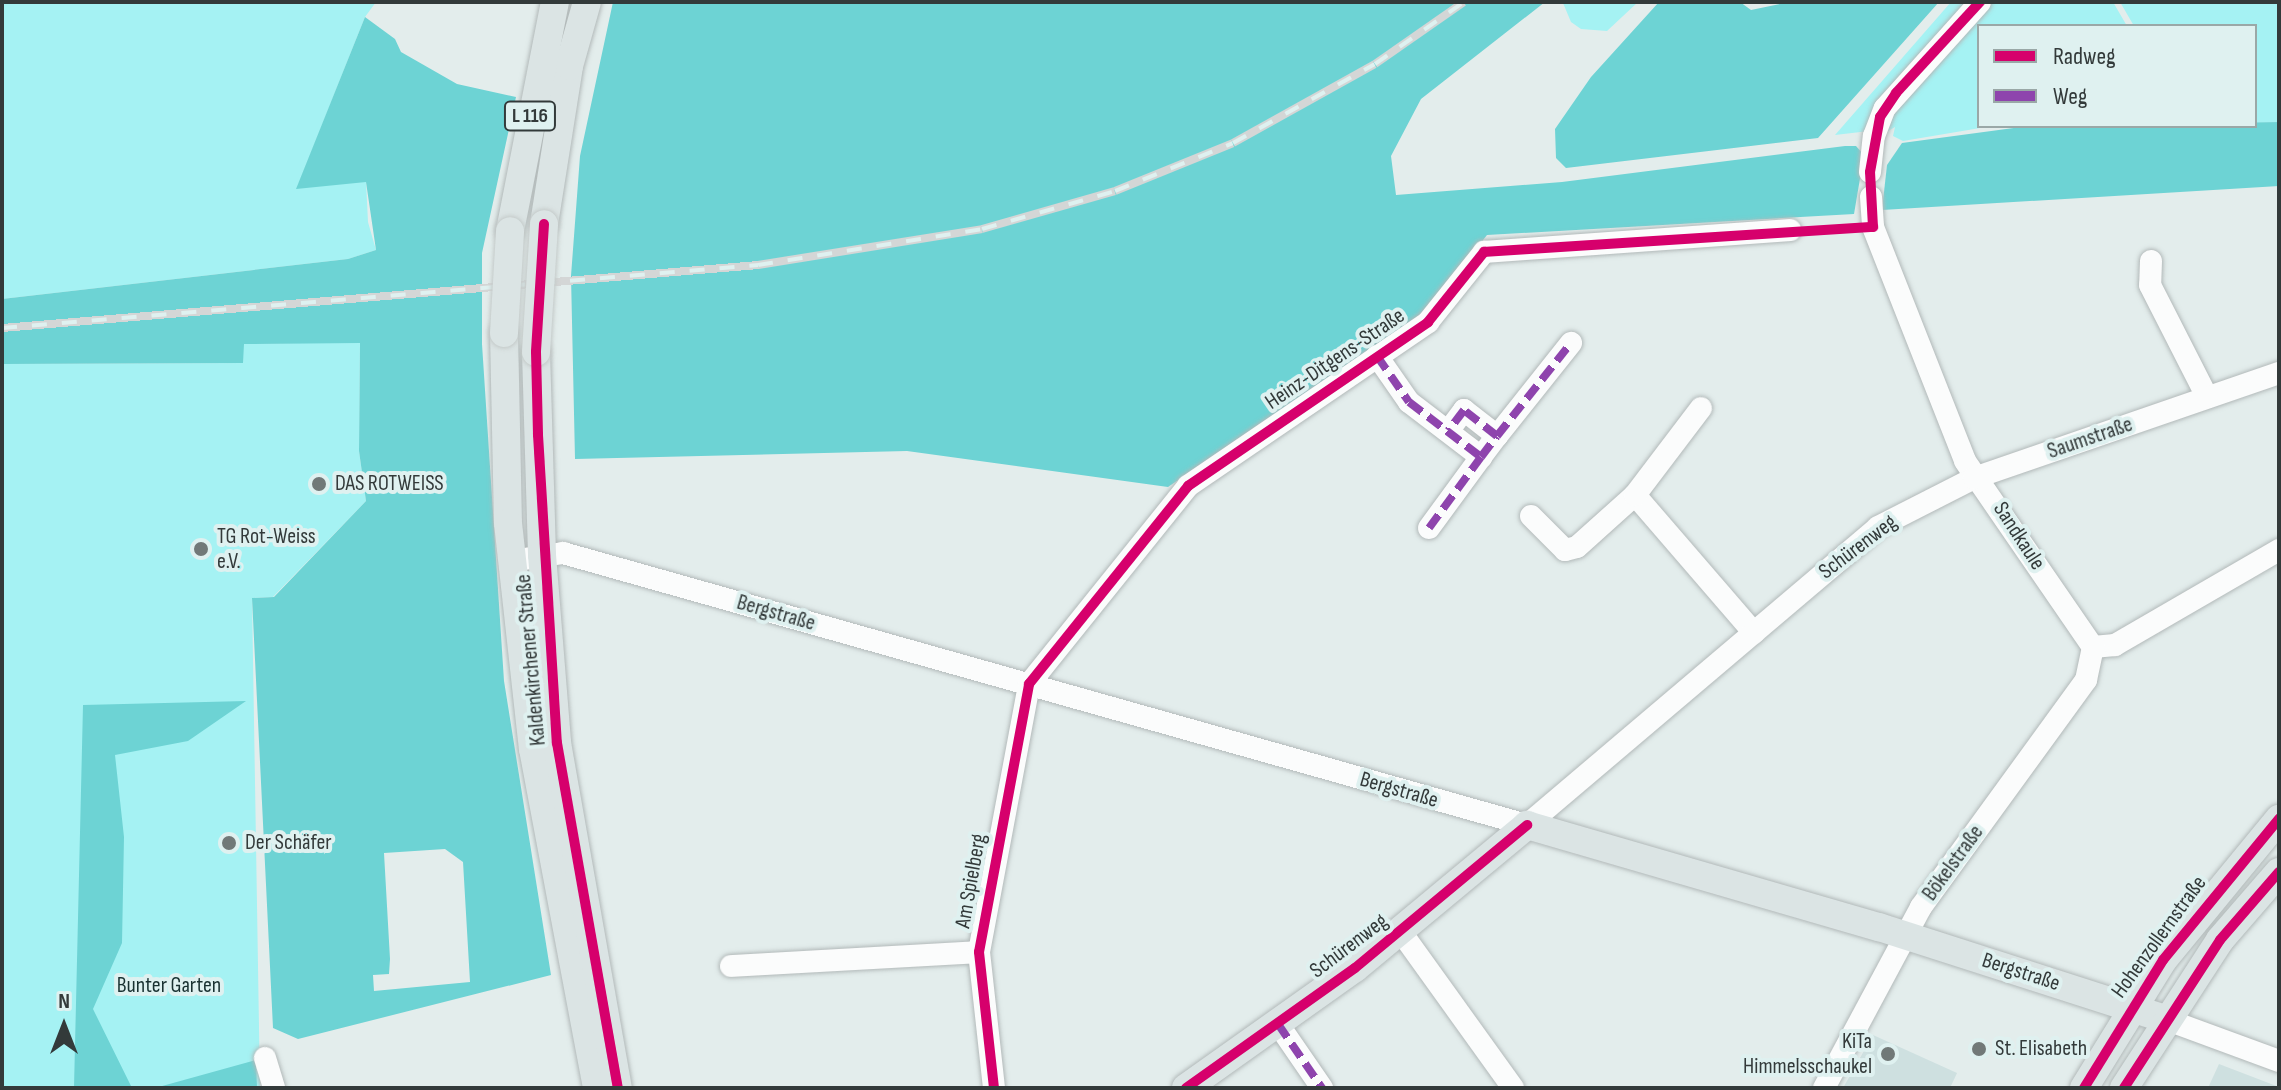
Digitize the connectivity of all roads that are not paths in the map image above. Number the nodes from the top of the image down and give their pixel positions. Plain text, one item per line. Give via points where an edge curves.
1 (555, 2) edge
2 (587, 2) edge
3 (1980, 2) edge
4 (1870, 172) dead end
5 (1871, 197) dead end
6 (1790, 230) dead end
7 (2151, 261) dead end
8 (1571, 343) dead end
9 (1377, 356) junction
10 (2279, 373) edge
11 (2207, 397) junction
12 (1701, 408) dead end
13 (1448, 431) junction
14 (1497, 436) junction
15 (1481, 457) junction
16 (1974, 478) junction
17 (1635, 495) junction
18 (1531, 516) dead end
19 (1429, 528) dead end
20 (2279, 550) edge
21 (542, 555) junction
22 (512, 561) junction
23 (1754, 633) junction
24 (2093, 647) junction
25 (1029, 684) junction
26 (2279, 819) edge
27 (1527, 825) junction
28 (2279, 872) edge
29 (1401, 932) junction
30 (1906, 935) junction
31 (979, 952) junction
32 (731, 966) dead end
33 (2132, 1007) junction
34 (2165, 1019) junction
35 (1278, 1024) junction
36 (265, 1058) dead end
37 (2279, 1061) edge
38 (274, 1088) edge
39 (597, 1088) edge
40 (618, 1088) edge
41 (994, 1088) edge
42 (1186, 1088) edge
43 (1322, 1088) edge
44 (1513, 1088) edge
45 (1824, 1088) edge
46 (2084, 1088) edge
47 (2124, 1088) edge

1 - 22 main road, Kaldenkirchener Straße / L 116, bridge via 510,231 504,333
2 - 21 main road, Kaldenkirchener Straße / L 116, bridge via 569,66 544,224 536,352
3 - 4 street via 1885,108 1874,136
5 - 16 street, Sandkaule via 1873,227
6 - 9 street, Heinz-Ditgens-Straße via 1484,252 1428,322
7 - 11 street via 2150,285
8 - 14 street
9 - 13 street, Heinz-Ditgens-Straße via 1409,402
9 - 25 street, Heinz-Ditgens-Straße via 1188,486
10 - 11 street, Saumstraße
11 - 16 street, Saumstraße
12 - 17 street
13 - 14 street via 1464,410
13 - 15 street, Heinz-Ditgens-Straße
14 - 15 street
15 - 19 street
16 - 23 street, Schürenweg via 1878,527
16 - 24 street, Sandkaule via 1992,494
17 - 18 street via 1577,547 1565,550
17 - 23 street
20 - 24 street via 2115,645
21 - 22 street, Bergstraße
21 - 25 street, Bergstraße via 563,553
21 - 40 main road, Kaldenkirchener Straße / L 116 via 557,743
22 - 39 main road, Kaldenkirchener Straße / L 116 via 533,749
23 - 27 street, Schürenweg
24 - 30 street, Bökelstraße via 2086,680
25 - 27 street, Bergstraße
25 - 31 street, Am Spielberg
26 - 33 main road, Hohenzollernstraße via 2200,910
27 - 29 main road, Schürenweg
27 - 30 main road, Bergstraße
28 - 34 main road via 2220,940
29 - 35 main road, Schürenweg
29 - 44 street, Schürenweg
30 - 33 main road, Bergstraße
30 - 45 street, Bökelstraße
31 - 32 street, Am Spielberg
31 - 41 street, Am Spielberg
33 - 34 main road, Bergstraße
33 - 46 main road, Hohenzollernstraße
34 - 37 street, Bergstraße
34 - 47 main road
35 - 42 main road, Schürenweg
35 - 43 street
36 - 38 street

